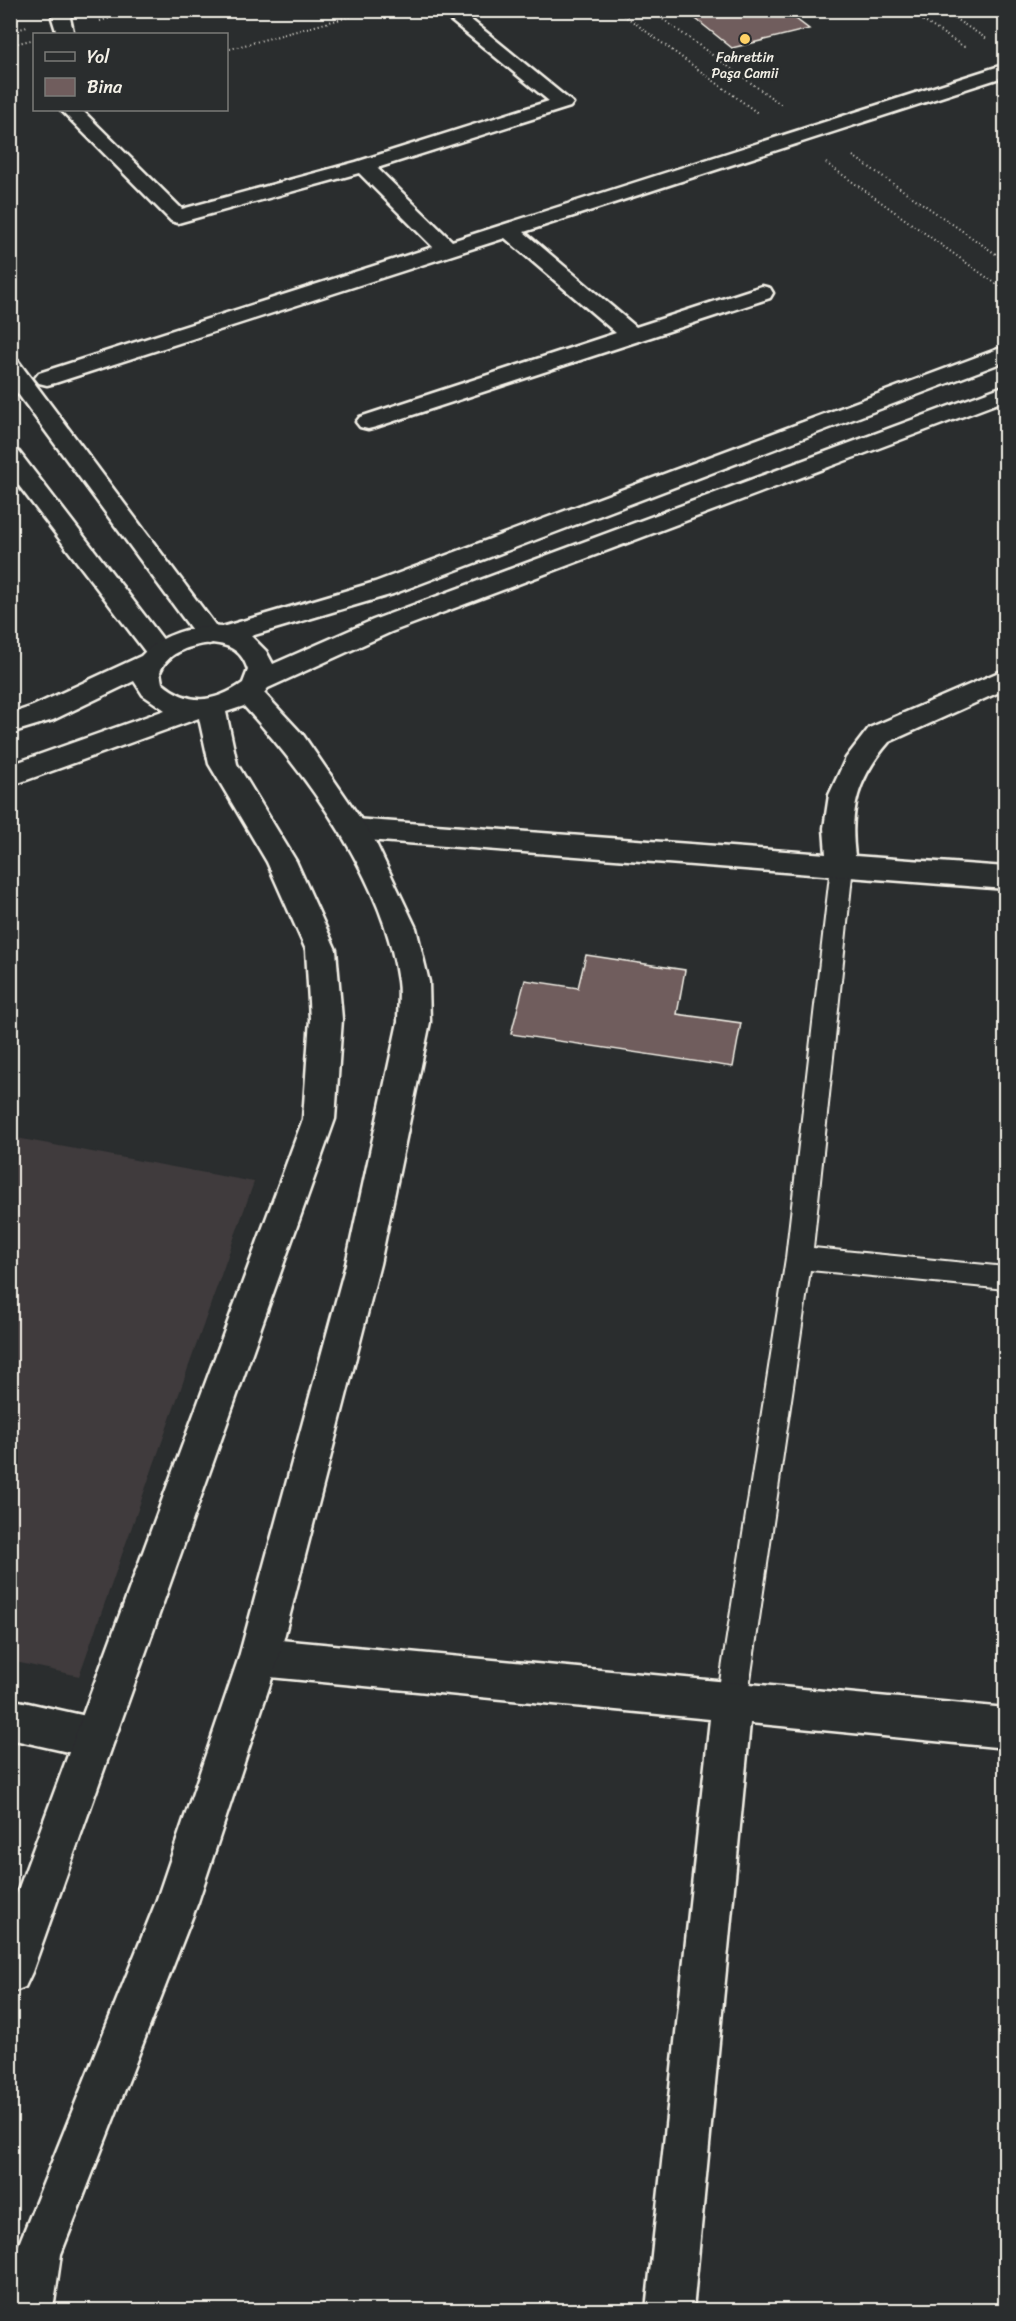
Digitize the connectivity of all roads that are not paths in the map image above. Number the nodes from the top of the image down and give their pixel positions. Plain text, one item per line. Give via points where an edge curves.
1 (68, 10) edge
2 (447, 10) edge
3 (64, 31) dead end
4 (1004, 70) edge
5 (72, 111) edge
6 (363, 166) junction
7 (510, 231) junction
8 (449, 250) junction
9 (762, 293) dead end
10 (632, 335) junction
11 (1005, 353) edge
12 (10, 366) edge
13 (47, 378) dead end
14 (1005, 392) edge
15 (368, 422) dead end
16 (10, 457) edge
17 (216, 636) junction
18 (155, 657) junction
19 (1005, 678) edge
20 (253, 687) junction
21 (203, 709) junction
22 (10, 724) edge
23 (10, 776) edge
24 (354, 829) junction
25 (842, 866) junction
26 (1005, 878) edge
27 (799, 1258) junction
28 (1005, 1278) edge
29 (260, 1657) junction
30 (732, 1701) junction
31 (10, 1719) edge
32 (1005, 1728) edge
33 (95, 1738) junction
34 (10, 1972) edge
35 (29, 2310) edge
36 (670, 2310) edge

1 - 3 street via 61,18
2 - 6 street via 563,103
4 - 7 street
5 - 6 street via 178,217
6 - 8 street
7 - 8 street
7 - 10 street
8 - 13 street
9 - 10 street
10 - 15 street
11 - 17 street via 384,588
12 - 17 street
14 - 20 street via 382,626
16 - 18 street
17 - 18 street via 183,639
17 - 20 street via 238,640 258,658 260,670
18 - 21 street via 148,673 154,693 178,707
18 - 22 street via 43,713
19 - 25 street via 879,735 865,750 845,784 838,810
20 - 21 street via 225,705
20 - 24 street
21 - 23 street
21 - 33 street via 223,764 281,861 321,950 326,1019 319,1119
24 - 25 street
24 - 29 street via 401,928 414,982 414,1022 363,1264
25 - 26 street
25 - 27 lane
27 - 28 lane
27 - 30 lane
29 - 30 street
29 - 35 street via 177,1902 38,2254
30 - 32 street
30 - 36 street
31 - 33 street
33 - 34 street

